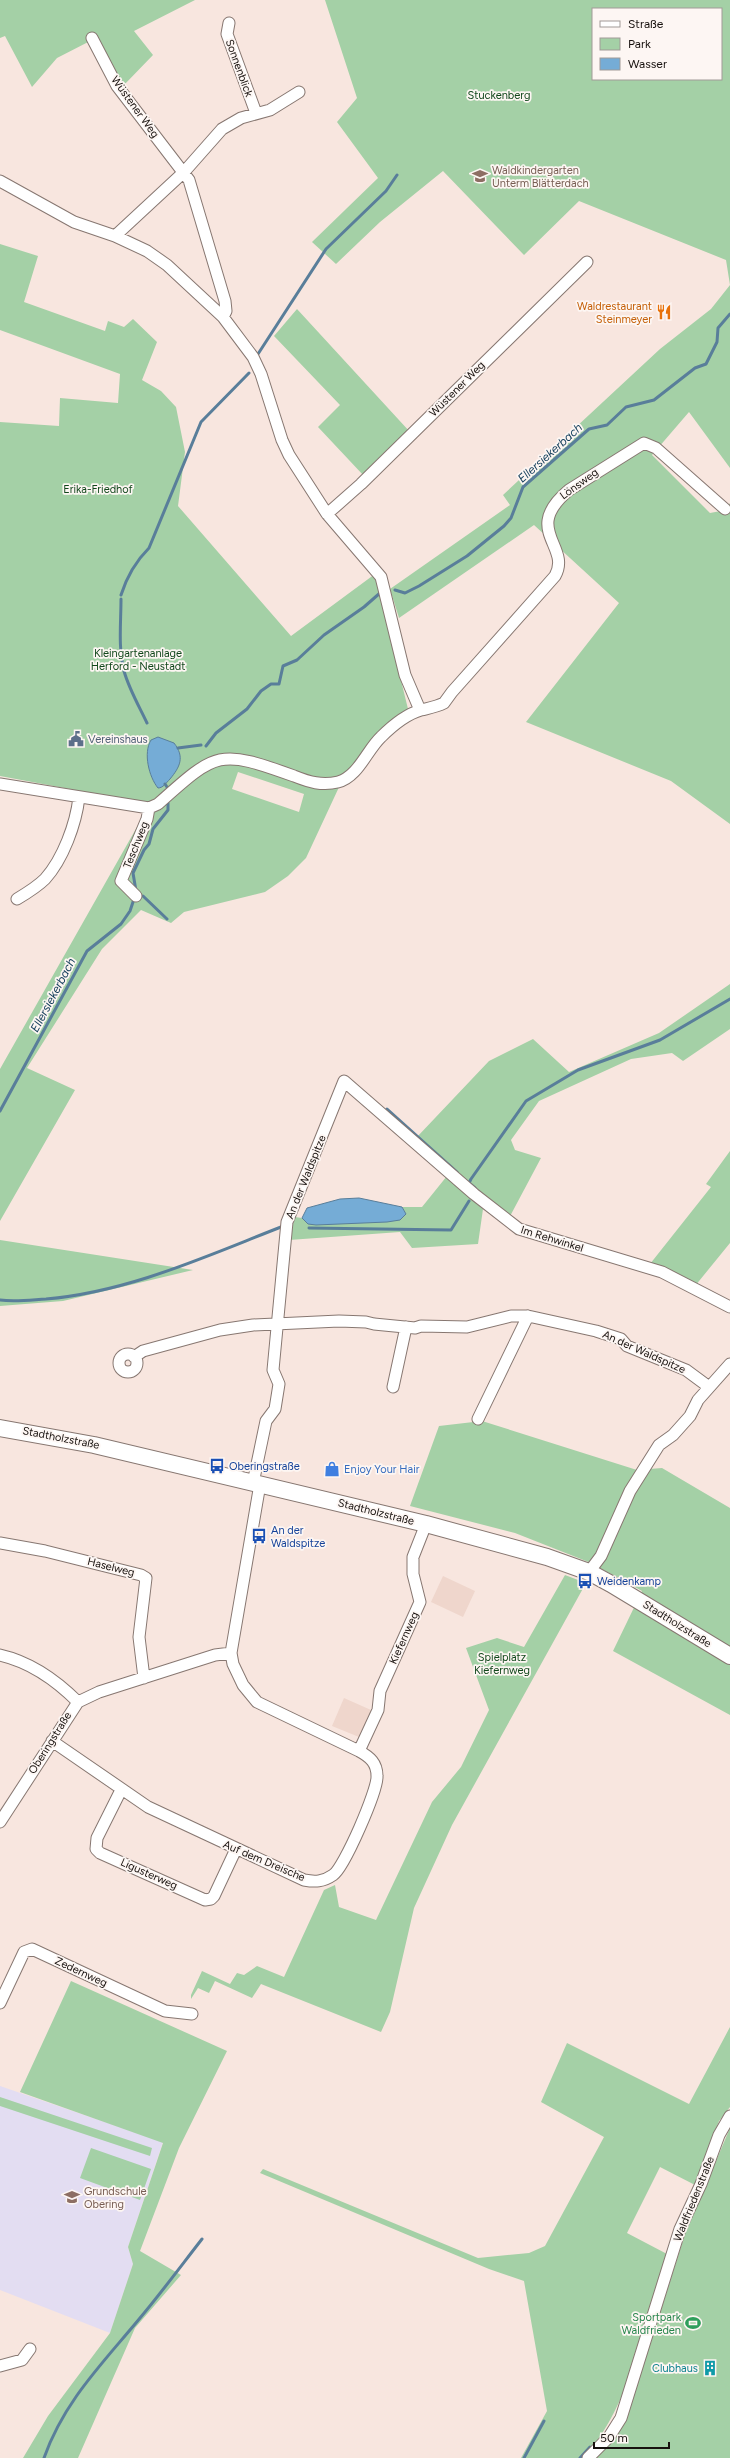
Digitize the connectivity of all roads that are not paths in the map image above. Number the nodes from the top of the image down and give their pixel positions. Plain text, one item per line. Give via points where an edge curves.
1 (228, 23) dead end
2 (92, 38) dead end
3 (300, 92) dead end
4 (256, 113) junction
5 (184, 172) junction
6 (0, 181) edge
7 (115, 236) junction
8 (587, 262) dead end
9 (223, 317) junction
10 (725, 509) dead end
11 (327, 514) junction
12 (420, 710) junction
13 (0, 784) edge
14 (79, 797) junction
15 (149, 808) junction
16 (136, 896) dead end
17 (17, 898) dead end
18 (344, 1081) joint
19 (730, 1307) edge
20 (528, 1316) junction
21 (277, 1324) junction
22 (406, 1327) junction
23 (134, 1357) dead end
24 (730, 1364) edge
25 (393, 1387) dead end
26 (709, 1387) junction
27 (478, 1419) dead end
28 (0, 1428) edge
29 (256, 1484) junction
30 (426, 1524) junction
31 (0, 1543) edge
32 (589, 1572) junction
33 (231, 1653) junction
34 (0, 1655) edge
35 (730, 1656) edge
36 (144, 1678) junction
37 (78, 1702) junction
38 (52, 1740) junction
39 (359, 1751) junction
40 (122, 1790) junction
41 (0, 1801) edge
42 (10, 1807) junction
43 (0, 1822) edge
44 (236, 1849) junction
45 (0, 2003) edge
46 (192, 2014) dead end
47 (730, 2116) edge
48 (30, 2350) dead end
49 (0, 2366) edge
50 (588, 2458) edge

1 - 4 street, Sonnenblick via 227,34
2 - 5 street, Wüstener Weg via 118,86
3 - 4 street via 270,110
4 - 5 street via 222,129
5 - 7 street
5 - 9 street, Wüstener Weg via 189,180 225,301 226,311
6 - 7 street via 74,222
7 - 9 street via 146,251 166,265
8 - 11 street, Wüstener Weg via 361,484
9 - 11 street via 261,374 282,440
10 - 12 street, Lönsweg via 656,448 644,443 569,490 558,499 547,518 547,529 558,560 557,572 444,704
11 - 12 street via 381,577 405,675
12 - 15 street via 382,736 353,773 340,782 319,784 252,761 228,758 203,766 158,804
13 - 14 street
14 - 15 street
14 - 17 street via 78,809 56,863 45,879
15 - 16 street, Teschweg via 147,819 121,881
18 - 19 street, Im Rehwinkel via 519,1230 662,1272
18 - 21 street, An der Waldspitze via 287,1222
20 - 22 street, An der Waldspitze via 511,1316 467,1327
20 - 26 street, An der Waldspitze via 621,1339 627,1346 686,1370
20 - 27 street
21 - 22 street, An der Waldspitze via 366,1322
21 - 23 street, An der Waldspitze via 220,1330 142,1351
21 - 29 street, An der Waldspitze via 273,1370 279,1384 275,1409 266,1421
22 - 25 street
24 - 26 street
26 - 32 street via 698,1400 690,1416 654,1452 630,1491 602,1556
28 - 29 street, Stadtholzstraße via 69,1439
29 - 30 street, Stadtholzstraße
29 - 33 street
30 - 32 street, Stadtholzstraße via 547,1557
30 - 39 street, Kiefernweg via 413,1557 412,1574 420,1602 380,1691 378,1710
31 - 36 street, Haselweg via 45,1551 146,1578 139,1637
32 - 35 street, Stadtholzstraße
33 - 36 street, Oberingstraße via 215,1655
33 - 39 street, Auf dem Dreische via 243,1685 257,1702
34 - 37 street via 33,1667
36 - 37 street, Oberingstraße via 99,1692
37 - 38 street, Oberingstraße
38 - 40 street, Auf dem Dreische
38 - 42 street, Oberingstraße
39 - 44 street, Auf dem Dreische via 374,1762 377,1776 376,1792 340,1869 334,1875 316,1882 304,1880
40 - 44 street, Auf dem Dreische via 155,1811
40 - 44 street, Ligusterweg via 97,1838 96,1848 100,1852 205,1900 214,1896
41 - 42 street
42 - 43 street, Oberingstraße
45 - 46 street, Zedernweg via 24,1952 32,1949 165,2011
47 - 50 street, Waldfriedenstraße via 719,2135 701,2184 680,2229 621,2418 609,2437
48 - 49 street via 22,2360

